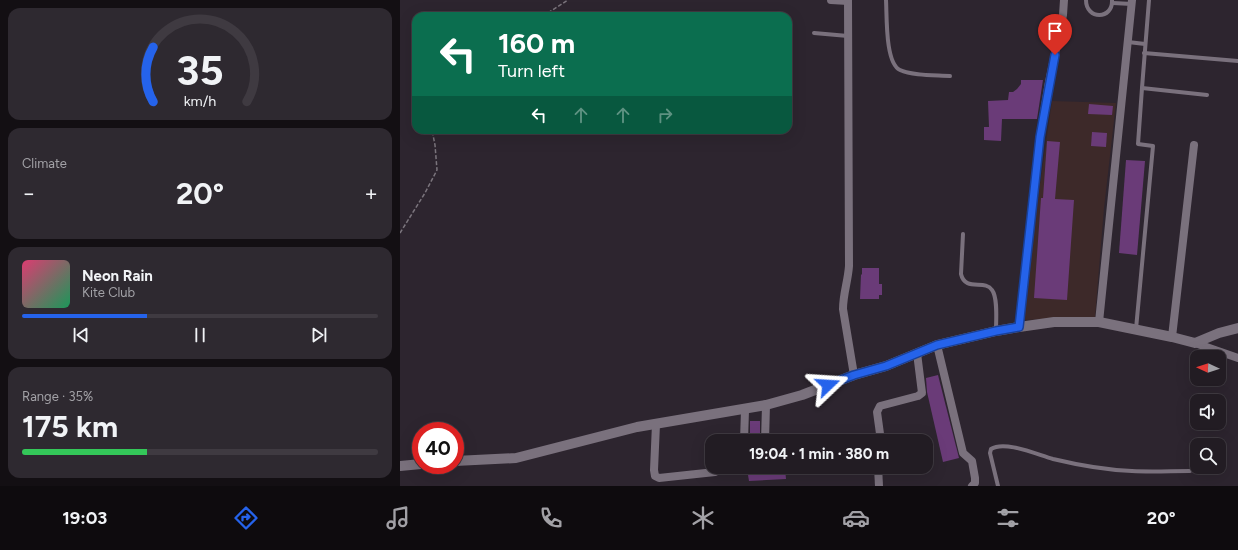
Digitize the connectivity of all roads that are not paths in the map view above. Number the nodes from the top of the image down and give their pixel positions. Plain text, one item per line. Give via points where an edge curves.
1 (831, 0) edge
2 (886, 0) edge
3 (1064, 0) edge
4 (1086, 0) edge
5 (1149, 0) edge
6 (848, 1) edge
7 (1112, 1) edge
8 (1132, 2) edge
9 (814, 33) dead end
10 (848, 36) junction
11 (1128, 42) junction
12 (1145, 44) junction
13 (1144, 53) junction
14 (1238, 61) edge
15 (950, 76) dead end
16 (1142, 88) junction
17 (1207, 95) dead end
18 (1194, 144) dead end
19 (963, 234) dead end
20 (1099, 322) junction
21 (1019, 327) junction
22 (1238, 328) edge
23 (1136, 329) junction
24 (996, 331) junction
25 (1172, 337) junction
26 (1195, 343) junction
27 (937, 345) junction
28 (917, 353) junction
29 (1238, 358) edge
30 (854, 375) junction
31 (766, 405) junction
32 (745, 410) junction
33 (656, 424) junction
34 (744, 434) edge
35 (765, 434) edge
36 (880, 434) edge
37 (464, 461) edge
38 (412, 465) edge
39 (400, 466) edge
40 (1190, 471) dead end
41 (705, 473) edge
42 (878, 474) edge
43 (879, 486) edge
44 (972, 486) edge
45 (998, 486) edge

1 - 6 street
2 - 15 lane via 889,52 893,64 899,70 909,73
3 - 21 street via 1040,137
4 - 7 lane via 1090,12 1098,15 1109,10
5 - 12 lane
6 - 10 street
7 - 8 lane
8 - 11 street
9 - 10 lane
10 - 30 street via 849,266 843,309
11 - 12 lane
11 - 20 street
12 - 13 lane
13 - 14 lane
13 - 16 lane
16 - 17 lane
16 - 23 lane via 1138,144 1153,146
18 - 25 street
19 - 24 lane via 962,279 968,283 991,288 995,296
20 - 21 street via 1054,322
20 - 23 street
21 - 24 street
22 - 26 street
23 - 25 street
24 - 27 street
25 - 26 street
26 - 29 street
27 - 28 street
27 - 44 street via 963,453 972,461 975,478 975,484
28 - 30 street via 886,366
28 - 36 street via 922,393 880,406 877,412
30 - 31 street via 802,395
31 - 32 street
31 - 35 street
32 - 33 street
32 - 34 street
33 - 37 street via 516,458
33 - 41 street via 655,476 659,478
38 - 39 street
40 - 45 lane via 1130,471 1053,459 998,446 991,449 990,453
42 - 43 street

